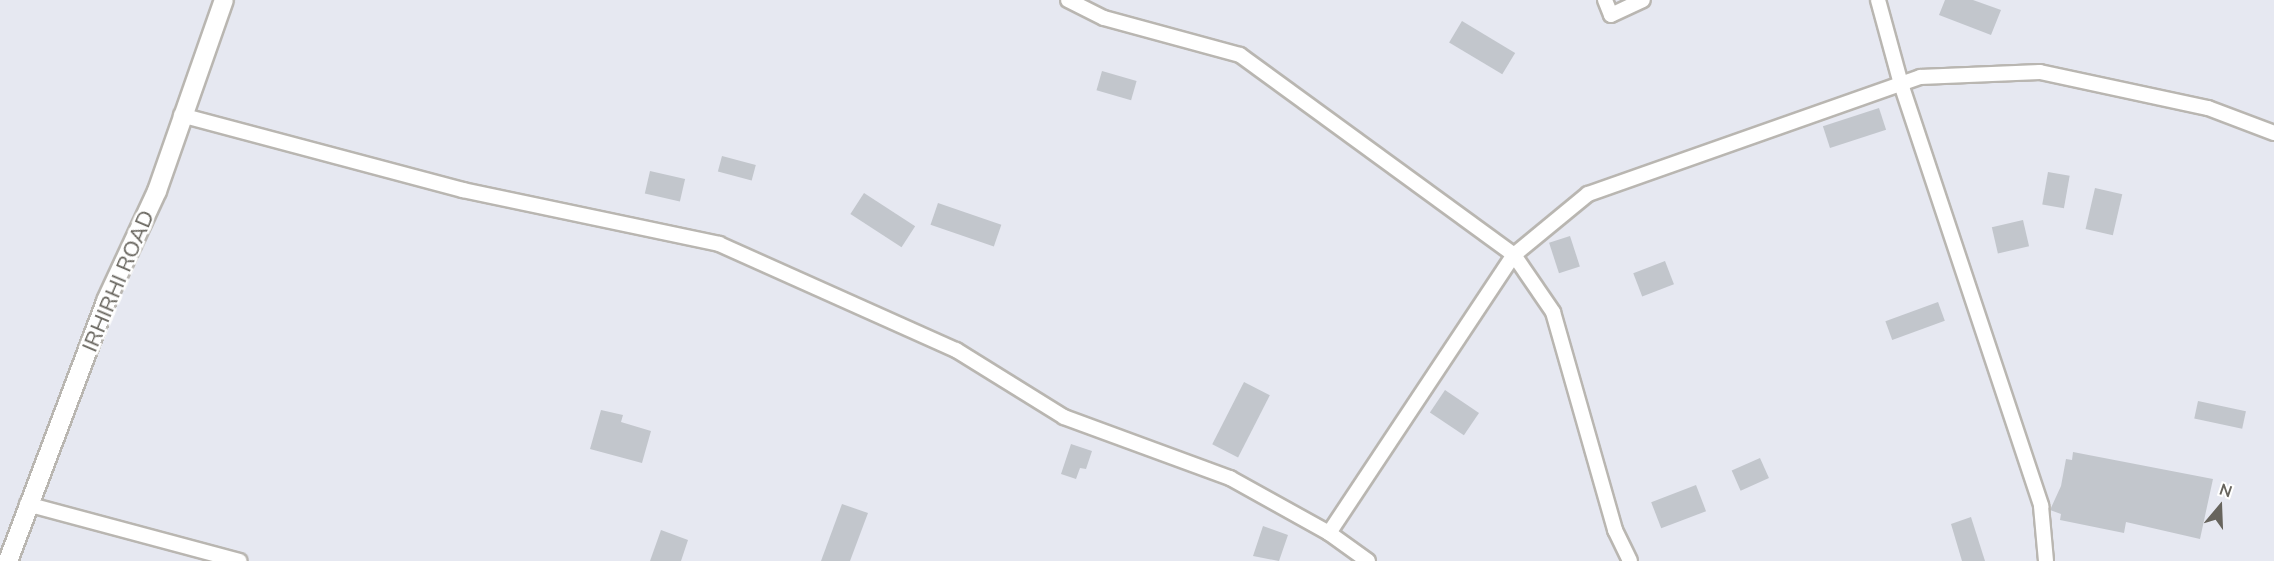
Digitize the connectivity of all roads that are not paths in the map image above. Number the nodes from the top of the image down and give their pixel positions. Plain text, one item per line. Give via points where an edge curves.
1 (224, 0) edge
2 (1068, 0) edge
3 (1605, 0) edge
4 (1643, 0) edge
5 (1878, 0) edge
6 (1901, 84) junction
7 (181, 115) junction
8 (2274, 133) edge
9 (1514, 255) junction
10 (27, 504) junction
11 (1329, 533) junction
12 (8, 561) edge
13 (239, 561) edge
14 (1368, 561) edge
15 (1630, 561) edge
16 (2046, 561) edge

1 - 7 street, IRHIRHI ROAD
2 - 9 street via 1104,18 1240,56
3 - 4 street via 1611,15
5 - 6 street
6 - 8 street via 1920,77 2040,72 2208,108
6 - 9 street via 1588,194
6 - 16 street via 2041,506
7 - 10 street, IRHIRHI ROAD via 157,191 106,301
7 - 11 street via 463,190 719,244 956,351 1064,417 1230,478
9 - 11 street
9 - 15 street via 1553,312 1615,530
10 - 12 street, IRHIRHI ROAD
10 - 13 street
11 - 14 street

